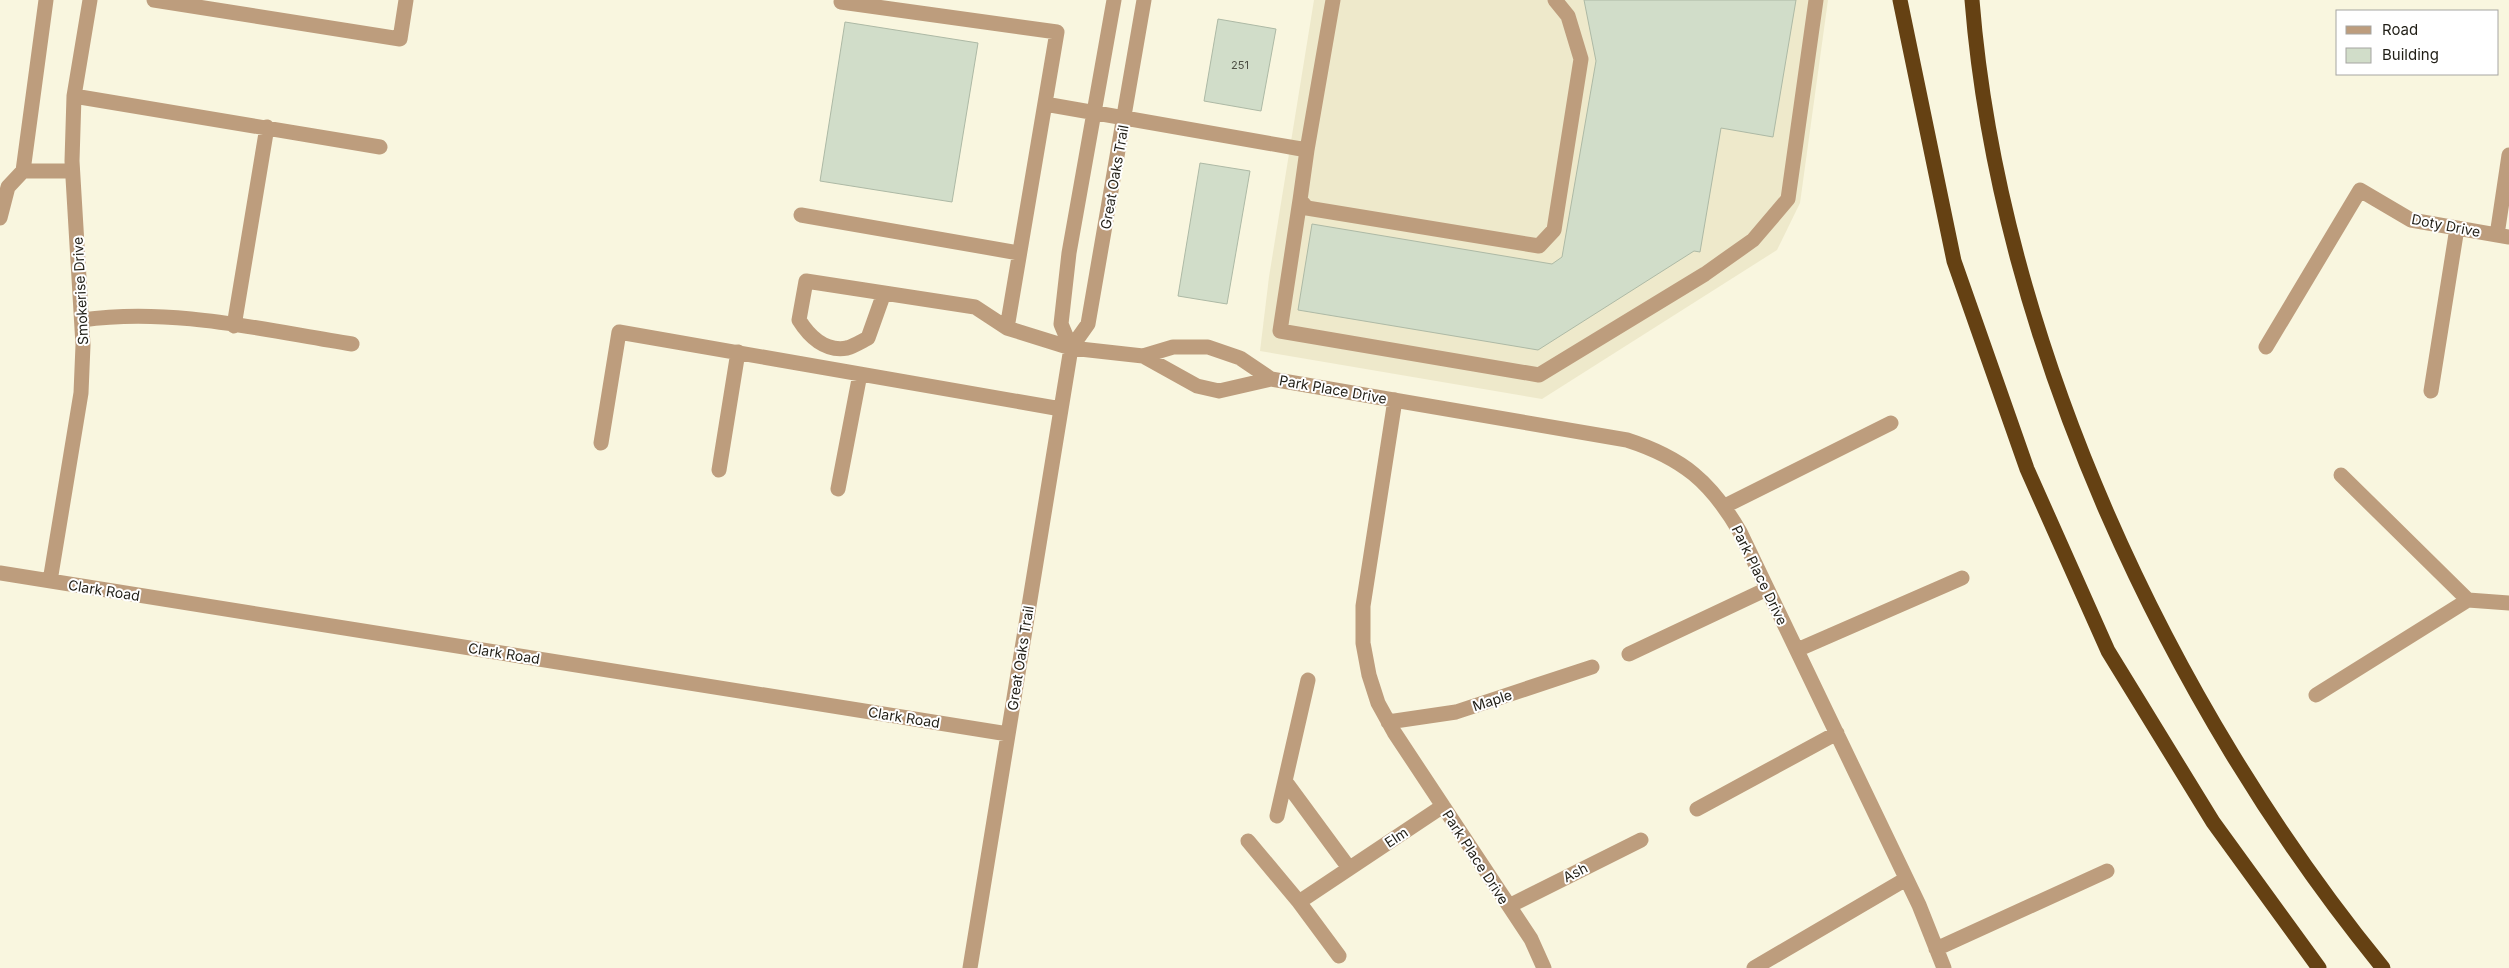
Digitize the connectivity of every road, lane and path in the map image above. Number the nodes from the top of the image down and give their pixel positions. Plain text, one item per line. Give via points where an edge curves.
1 (46, 0) edge
2 (90, 0) edge
3 (154, 0) edge
4 (406, 0) edge
5 (1114, 0) edge
6 (1140, 0) edge
7 (1144, 0) edge
8 (1333, 0) edge
9 (1555, 0) edge
10 (1816, 0) edge
11 (1900, 0) edge
12 (1972, 0) edge
13 (840, 2) dead end
14 (894, 4) edge
15 (74, 96) junction
16 (1045, 104) junction
17 (1094, 112) junction
18 (1124, 117) junction
19 (267, 126) junction
20 (380, 147) dead end
21 (1307, 150) junction
22 (2509, 155) edge
23 (23, 171) junction
24 (72, 171) junction
25 (1300, 200) junction
26 (801, 215) dead end
27 (0, 218) edge
28 (2456, 228) junction
29 (2503, 236) edge
30 (1019, 253) junction
31 (884, 293) junction
32 (82, 320) junction
33 (234, 326) junction
34 (1007, 328) junction
35 (352, 344) dead end
36 (2266, 347) dead end
37 (1071, 348) junction
38 (738, 352) junction
39 (1143, 356) junction
40 (860, 374) junction
41 (1271, 379) junction
42 (2431, 391) dead end
43 (1395, 400) junction
44 (1061, 409) junction
45 (1891, 423) dead end
46 (601, 443) dead end
47 (719, 470) dead end
48 (2341, 475) dead end
49 (838, 489) dead end
50 (1725, 506) junction
51 (0, 573) edge
52 (1962, 578) dead end
53 (50, 581) junction
54 (1767, 589) junction
55 (2468, 600) junction
56 (2509, 604) edge
57 (1797, 650) junction
58 (1629, 654) dead end
59 (1592, 667) dead end
60 (1308, 680) dead end
61 (2316, 694) dead end
62 (1388, 722) junction
63 (1837, 733) junction
64 (1008, 734) junction
65 (1285, 781) junction
66 (1443, 806) junction
67 (1697, 809) dead end
68 (1277, 816) dead end
69 (1641, 840) dead end
70 (1248, 841) dead end
71 (1349, 868) junction
72 (2107, 871) dead end
73 (1906, 879) junction
74 (1299, 902) junction
75 (1509, 906) junction
76 (1936, 950) junction
77 (1339, 956) dead end
78 (970, 968) edge
79 (1544, 968) edge
80 (1754, 968) edge
81 (1944, 968) edge
82 (2319, 968) edge
83 (2383, 968) edge

1 - 23 street
2 - 15 street, Smokerise Drive
3 - 4 street via 400,39
5 - 17 street
6 - 7 street
7 - 18 street, Great Oaks Trail
8 - 21 street
9 - 25 street via 1568,16 1582,59 1554,230 1538,246 1307,208
10 - 25 street via 1788,199 1753,240 1713,269 1539,375 1280,331
11 - 82 highway via 1954,261 2027,470 2108,651 2213,822
12 - 83 highway via 1983,106 2022,272 2054,372 2100,496 2142,590 2240,769 2296,854
13 - 14 street
14 - 16 street via 1057,32
15 - 19 street
15 - 24 street, Smokerise Drive
16 - 17 street
16 - 30 street
17 - 18 street
17 - 37 street via 1069,253 1061,324
18 - 21 street
18 - 37 street, Great Oaks Trail via 1088,324
19 - 20 street
19 - 33 street
21 - 25 street
22 - 29 street
23 - 24 street
23 - 27 street via 8,187
24 - 32 street, Smokerise Drive
26 - 30 street
28 - 29 street, Doty Drive
28 - 36 street, Doty Drive via 2411,220 2360,190
28 - 42 street
30 - 34 street
31 - 31 street, Park Place Drive via 806,281 799,320 808,335 821,343 846,348 868,338
31 - 34 street, Park Place Drive via 976,307
32 - 33 street via 109,316 168,316
32 - 53 street, Smokerise Drive via 81,393
33 - 35 street
34 - 37 street, Park Place Drive
37 - 39 street, Park Place Drive
37 - 44 street, Great Oaks Trail
38 - 40 street
38 - 46 street via 619,332
38 - 47 street
39 - 41 street, Park Place Drive via 1173,347 1208,348 1240,358
39 - 41 street, Park Place Drive via 1197,386 1219,391
40 - 44 street
40 - 49 street
41 - 43 street, Park Place Drive
43 - 50 street, Park Place Drive via 1627,440 1654,449 1690,471
43 - 62 street, Park Place Drive via 1363,606 1363,643 1369,675
44 - 64 street, Great Oaks Trail
45 - 50 street
48 - 55 street
50 - 54 street, Park Place Drive
51 - 53 street, Clark Road
52 - 57 street
53 - 64 street, Clark Road
54 - 57 street, Park Place Drive
54 - 58 street
55 - 56 street
55 - 61 street
57 - 63 street, Park Place Drive
59 - 62 street, Maple via 1456,712
60 - 65 street
62 - 66 street, Park Place Drive
63 - 67 street
63 - 73 street, Park Place Drive
64 - 78 street, Great Oaks Trail
65 - 68 street
65 - 71 street
66 - 71 street, Elm
66 - 75 street, Park Place Drive
69 - 75 street, Ash
70 - 74 street
71 - 74 street, Elm
72 - 76 street
73 - 76 street, Park Place Drive
73 - 80 street
74 - 77 street
75 - 79 street, Park Place Drive via 1531,939
76 - 81 street, Park Place Drive

